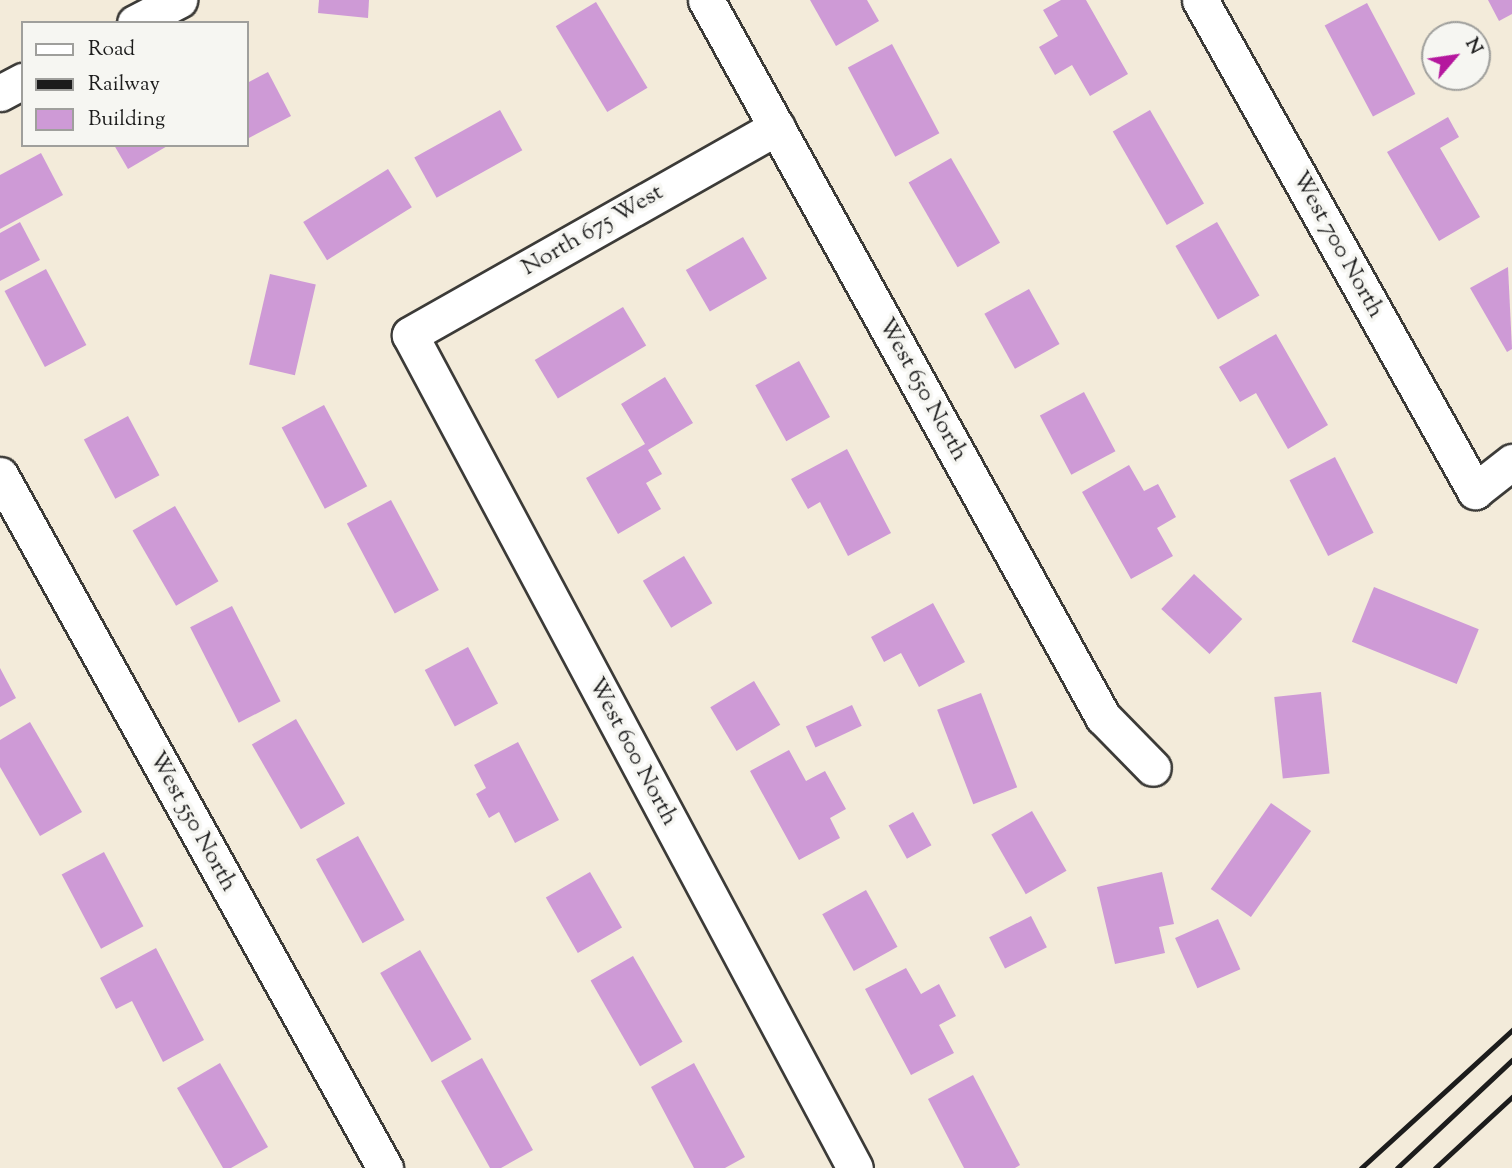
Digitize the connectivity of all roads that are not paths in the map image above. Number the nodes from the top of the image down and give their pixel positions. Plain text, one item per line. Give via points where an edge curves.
1 (178, 0) edge
2 (706, 0) edge
3 (1200, 0) edge
4 (139, 21) edge
5 (21, 82) edge
6 (0, 93) edge
7 (777, 127) junction
8 (410, 335) joint
9 (1512, 462) edge
10 (0, 475) edge
11 (1153, 768) dead end
12 (385, 1168) edge
13 (855, 1168) edge

1 - 4 street
2 - 7 street, West 650 North
3 - 9 street, West 700 North via 1475,491
5 - 6 street
7 - 8 street, North 675 West
7 - 11 street, West 650 North via 1103,717
8 - 13 street, West 600 North
10 - 12 street, West 550 North

